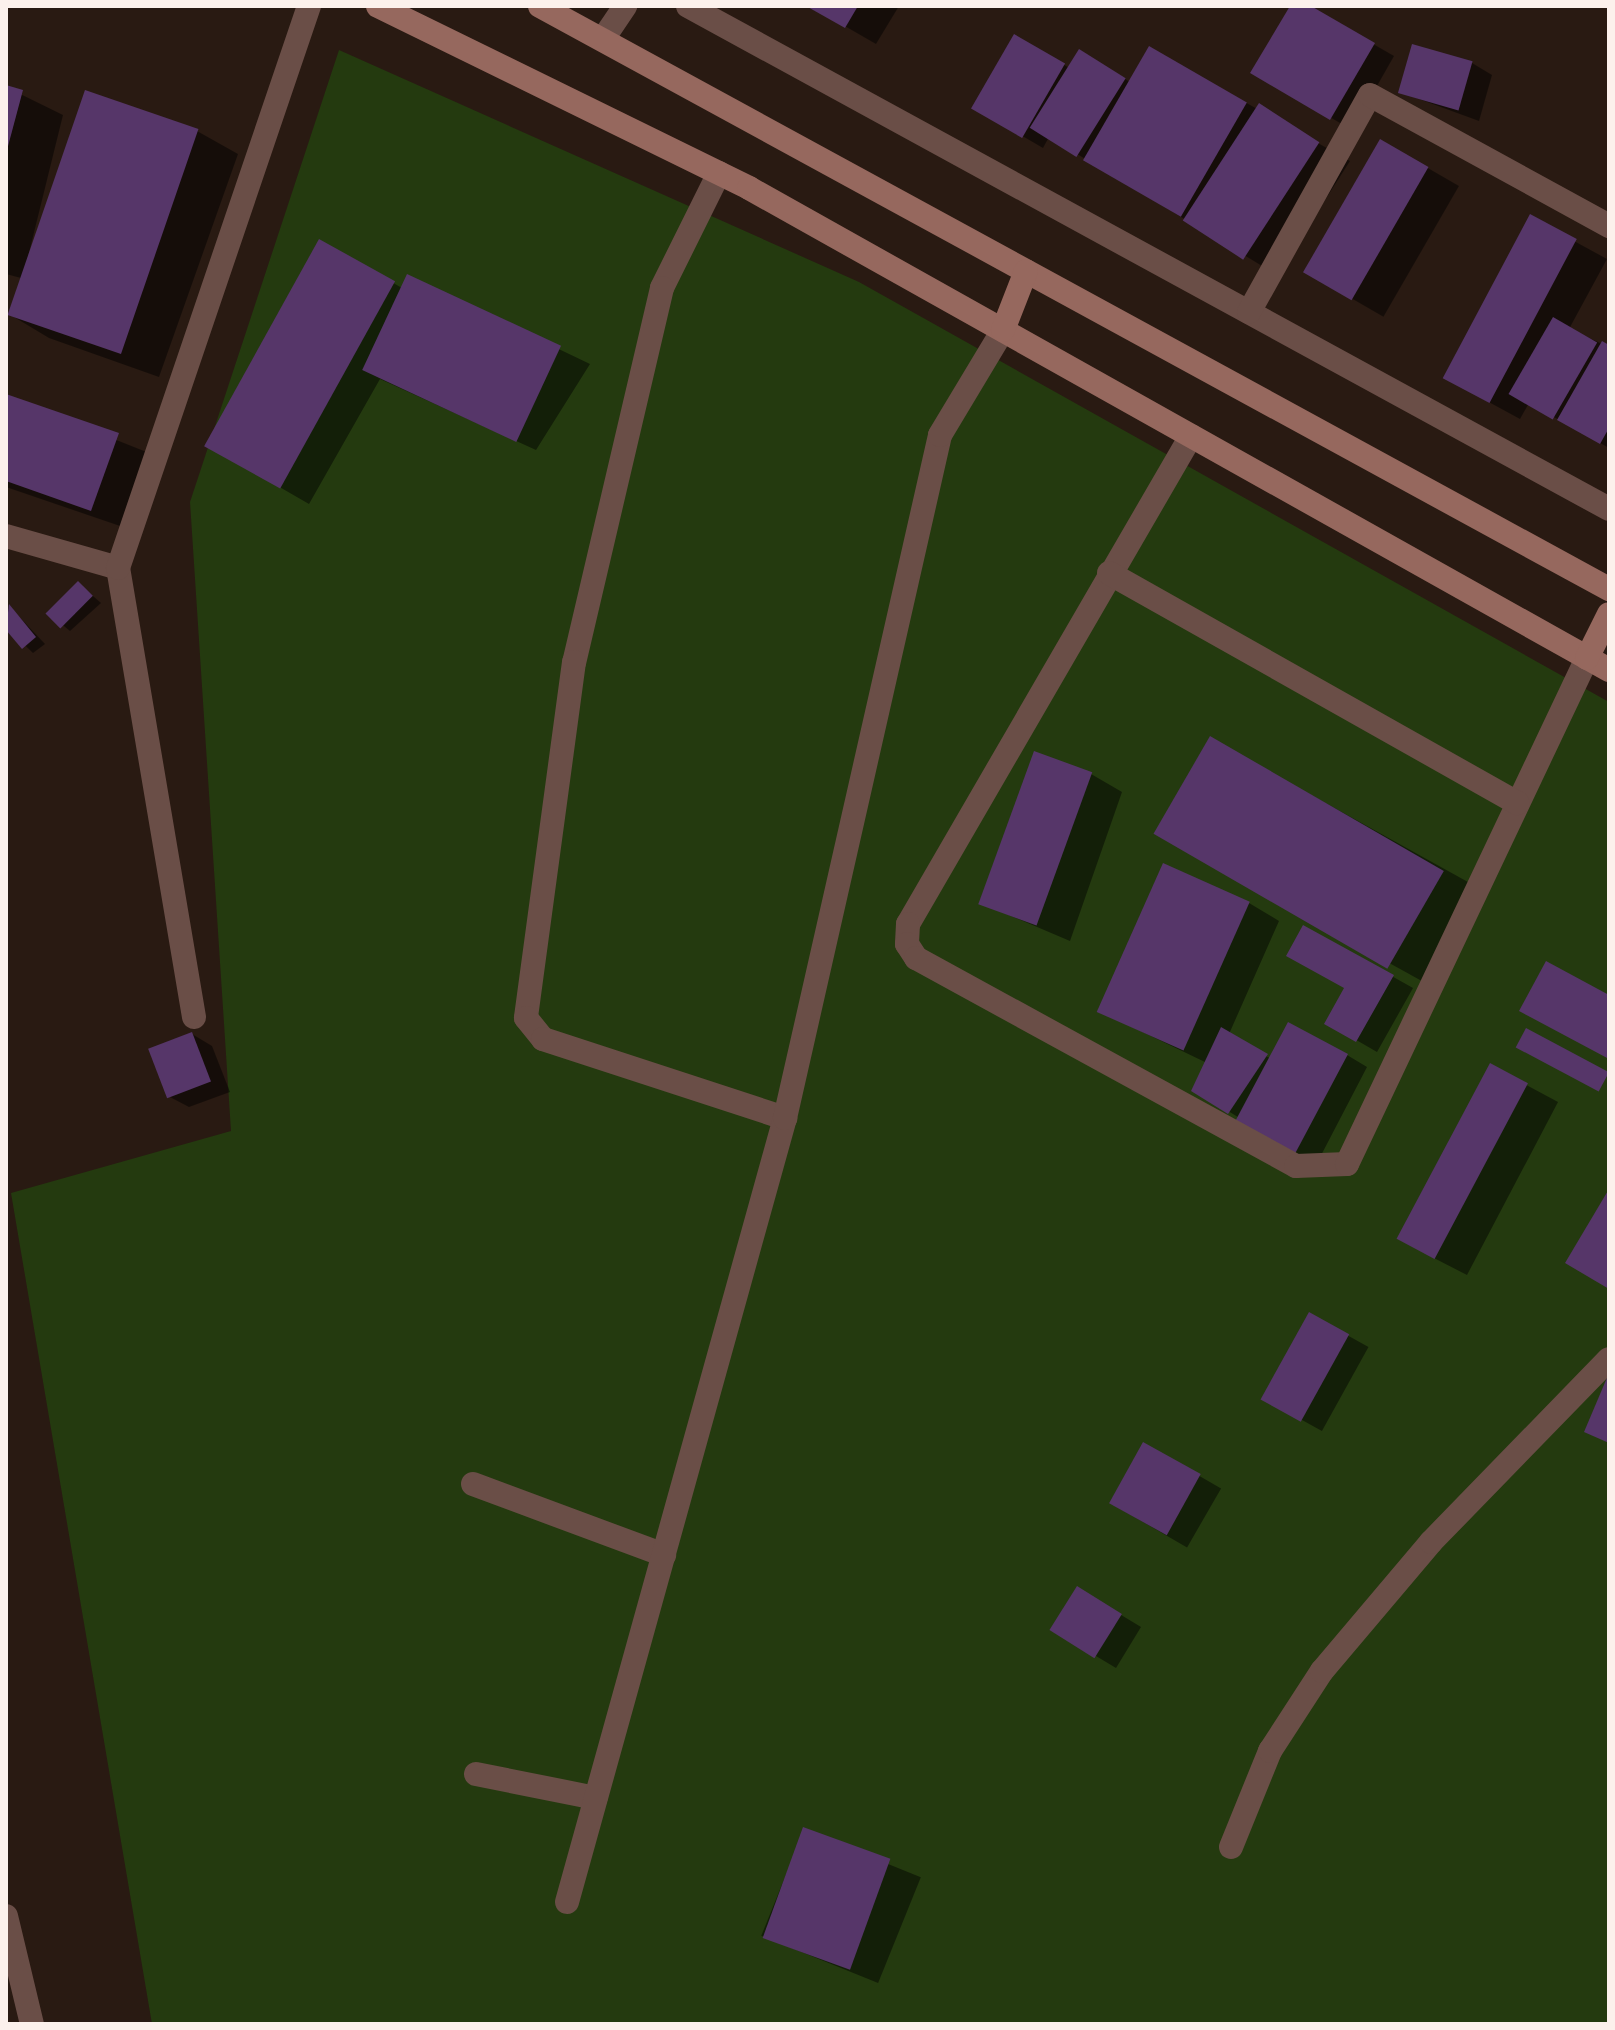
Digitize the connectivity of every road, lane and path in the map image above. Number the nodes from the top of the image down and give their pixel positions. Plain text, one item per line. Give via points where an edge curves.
1 (309, 6) edge
2 (378, 6) edge
3 (540, 6) edge
4 (625, 6) edge
5 (688, 6) edge
6 (603, 39) junction
7 (719, 173) junction
8 (1609, 226) edge
9 (1026, 271) junction
10 (1249, 312) junction
11 (1003, 330) junction
12 (1191, 436) junction
13 (1609, 509) edge
14 (6, 536) edge
15 (118, 568) junction
16 (1109, 573) junction
17 (1609, 589) edge
18 (1609, 614) edge
19 (1587, 658) junction
20 (1609, 670) edge
21 (1518, 803) junction
22 (194, 1017) dead end
23 (785, 1118) junction
24 (1609, 1359) edge
25 (473, 1484) dead end
26 (664, 1555) junction
27 (476, 1774) dead end
28 (596, 1798) junction
29 (1231, 1847) dead end
30 (567, 1902) dead end
31 (6, 1916) edge
32 (32, 2024) edge

1 - 15 street
2 - 7 main road
3 - 6 main road
4 - 6 street
5 - 10 street
6 - 9 main road
7 - 11 main road
7 - 23 street via 662,288 574,662 526,1018 543,1039
8 - 10 street via 1370,95
9 - 11 main road
9 - 17 main road
10 - 13 street
11 - 12 main road
11 - 23 street via 940,435
12 - 16 street
12 - 19 main road
14 - 15 street
15 - 22 street
16 - 21 street
16 - 21 street via 908,924 907,944 916,958 1296,1166 1347,1164
18 - 19 main road
19 - 20 main road
19 - 21 street
23 - 26 street
24 - 29 street via 1431,1542 1322,1671 1270,1751
25 - 26 street
26 - 28 street
27 - 28 street
28 - 30 street
31 - 32 street

